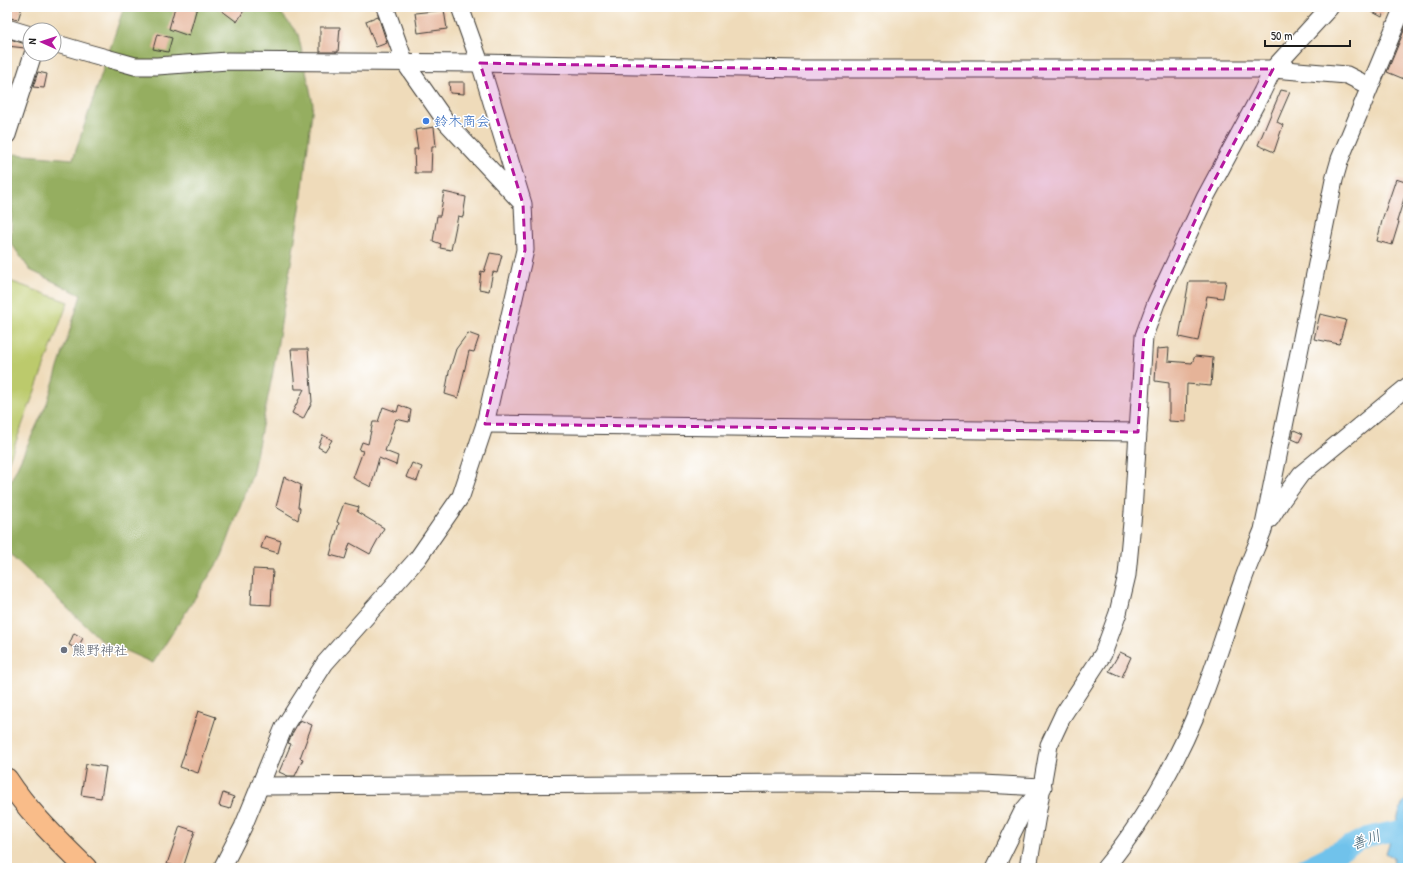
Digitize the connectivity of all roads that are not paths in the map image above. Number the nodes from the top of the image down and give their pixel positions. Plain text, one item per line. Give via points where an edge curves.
1 (385, 7) edge
2 (460, 7) edge
3 (1330, 7) edge
4 (1403, 7) edge
5 (7, 28) edge
6 (22, 33) edge
7 (62, 45) edge
8 (30, 62) edge
9 (405, 63) junction
10 (480, 64) junction
11 (1273, 69) junction
12 (1369, 86) junction
13 (7, 135) edge
14 (523, 204) junction
15 (1408, 386) edge
16 (486, 424) junction
17 (1138, 432) junction
18 (1263, 530) junction
19 (7, 779) edge
20 (260, 786) junction
21 (1042, 787) junction
22 (86, 868) edge
23 (222, 868) edge
24 (994, 868) edge
25 (1028, 868) edge
26 (1105, 868) edge

1 - 9 street
2 - 10 street
3 - 11 street
4 - 12 street
5 - 6 street
7 - 9 street via 135,66 228,61
8 - 13 street
9 - 10 street
9 - 14 street via 447,123
10 - 11 street via 799,69
10 - 14 street
11 - 12 street via 1347,75
11 - 17 street via 1205,198 1156,303 1144,336
12 - 18 street via 1334,180
14 - 16 street via 525,250
15 - 18 street via 1301,474
16 - 17 street
16 - 20 street via 461,496 418,558 325,663 284,727
17 - 21 street via 1127,575 1118,613 1103,654 1063,715 1049,745
18 - 26 street via 1242,583 1216,662 1178,754 1162,786 1119,852
19 - 22 main road via 36,818
20 - 21 street via 835,783
20 - 23 street
21 - 24 street via 1023,811
21 - 25 street

